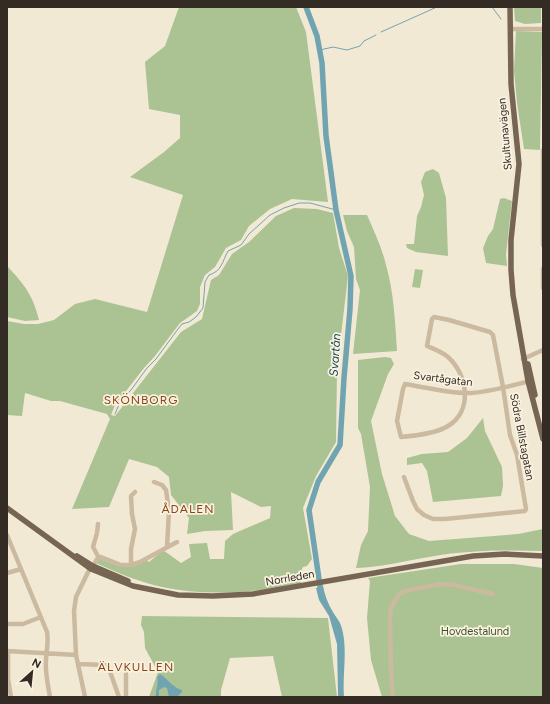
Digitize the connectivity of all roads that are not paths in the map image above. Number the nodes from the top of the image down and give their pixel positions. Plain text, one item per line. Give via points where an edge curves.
1 (510, 7) edge
2 (510, 29) junction
3 (543, 29) edge
4 (543, 150) edge
5 (543, 159) edge
6 (543, 245) edge
7 (543, 268) edge
8 (543, 288) edge
9 (543, 350) edge
10 (525, 358) junction
11 (530, 381) junction
12 (503, 387) junction
13 (465, 393) junction
14 (543, 439) edge
15 (404, 477) dead end
16 (154, 482) dead end
17 (135, 492) dead end
18 (7, 508) edge
19 (98, 524) dead end
20 (7, 535) edge
21 (177, 542) dead end
22 (9, 543) edge
23 (167, 547) junction
24 (543, 556) edge
25 (99, 558) junction
26 (543, 559) edge
27 (435, 562) junction
28 (131, 565) junction
29 (93, 567) junction
30 (21, 570) junction
31 (7, 573) edge
32 (493, 594) dead end
33 (41, 617) junction
34 (7, 624) edge
35 (7, 651) edge
36 (46, 653) junction
37 (76, 655) junction
38 (78, 664) junction
39 (126, 674) dead end
40 (11, 697) edge
41 (50, 697) edge
42 (85, 697) edge
43 (119, 697) edge
44 (126, 697) edge
45 (393, 697) edge

1 - 2 main road, Skultunavägen
2 - 3 street
2 - 10 main road, Skultunavägen via 511,84 519,164 511,240 511,270
4 - 5 street
5 - 6 street
7 - 8 street
9 - 10 street
10 - 11 main road, Skultunavägen
11 - 12 street, Svartågatan
11 - 14 main road, Skultunavägen
12 - 13 street, Svartågatan
12 - 13 street via 492,333 434,317 431,320 427,346 443,353 452,361 462,379
12 - 15 street, Södra Billstagatan via 510,435 517,455 527,507 525,511 434,519 417,509
13 - 13 street, Svartågatan via 461,411 448,426 400,437 397,421 405,384
16 - 23 street via 162,484 166,490 169,511
17 - 28 street via 132,496 135,529
18 - 29 main road, Norrleden via 54,543
19 - 25 street via 93,547
20 - 22 street
21 - 23 street
22 - 30 street
23 - 28 street
24 - 27 main road, Norrleden via 485,555
25 - 28 street via 106,558 121,565
25 - 29 street
26 - 27 main road, Norrleden
27 - 29 main road, Norrleden via 278,590 213,596 178,595 147,589
29 - 37 street via 76,598
30 - 31 street
30 - 33 street
32 - 45 street via 442,584 402,592 398,596 390,618
33 - 34 street via 23,624
33 - 36 street via 48,636
35 - 36 street
35 - 40 street
36 - 37 street
36 - 41 street
37 - 38 street
38 - 42 street
38 - 43 street via 108,666
39 - 44 street

